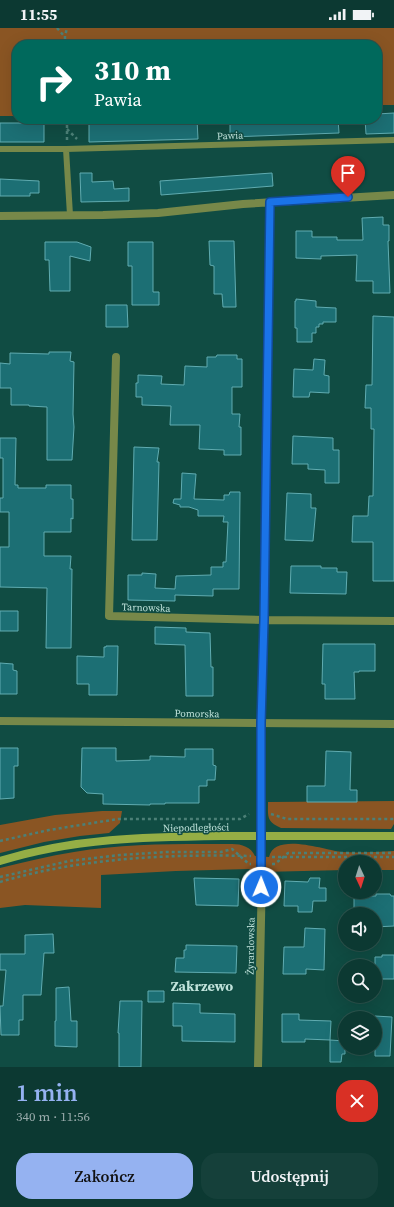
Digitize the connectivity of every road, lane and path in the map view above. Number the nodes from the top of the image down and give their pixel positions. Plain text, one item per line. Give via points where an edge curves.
1 (57, 28) edge
2 (67, 28) edge
3 (65, 36) junction
4 (65, 40) edge
5 (67, 124) edge
6 (394, 140) edge
7 (0, 149) edge
8 (66, 149) junction
9 (394, 195) edge
10 (270, 202) junction
11 (70, 215) junction
12 (0, 216) edge
13 (116, 357) dead end
14 (264, 620) junction
15 (394, 621) edge
16 (0, 721) edge
17 (261, 723) junction
18 (394, 724) edge
19 (260, 813) junction
20 (394, 819) edge
21 (261, 836) junction
22 (394, 836) edge
23 (0, 841) edge
24 (394, 853) edge
25 (240, 856) junction
26 (283, 857) junction
27 (394, 857) edge
28 (261, 860) junction
29 (0, 861) edge
30 (0, 878) edge
31 (0, 882) edge
32 (258, 1067) edge

1 - 3 path
2 - 3 path
3 - 4 path
5 - 8 path
6 - 8 lane, Pawia
7 - 8 lane, Pawia
8 - 11 lane
9 - 10 street
10 - 11 street via 158,213
10 - 14 street, Żyrardowska
11 - 12 street
13 - 14 street, Tarnowska via 109,616
14 - 15 street, Tarnowska
14 - 17 street, Żyrardowska
16 - 17 street, Pomorska
17 - 18 street, Pomorska
17 - 19 street, Żyrardowska
19 - 20 path via 287,819
19 - 21 street, Żyrardowska
19 - 23 path via 232,819 118,819
21 - 22 street, Niepodległości
21 - 28 street, Żyrardowska
21 - 29 street, Niepodległości via 109,840 54,847
24 - 26 path via 288,853
25 - 28 path
25 - 28 path via 249,864
25 - 30 path via 232,849 221,852 120,855 69,861
25 - 31 path via 135,858 86,863
26 - 27 path
26 - 28 path
26 - 28 path via 275,864
28 - 32 street, Żyrardowska

